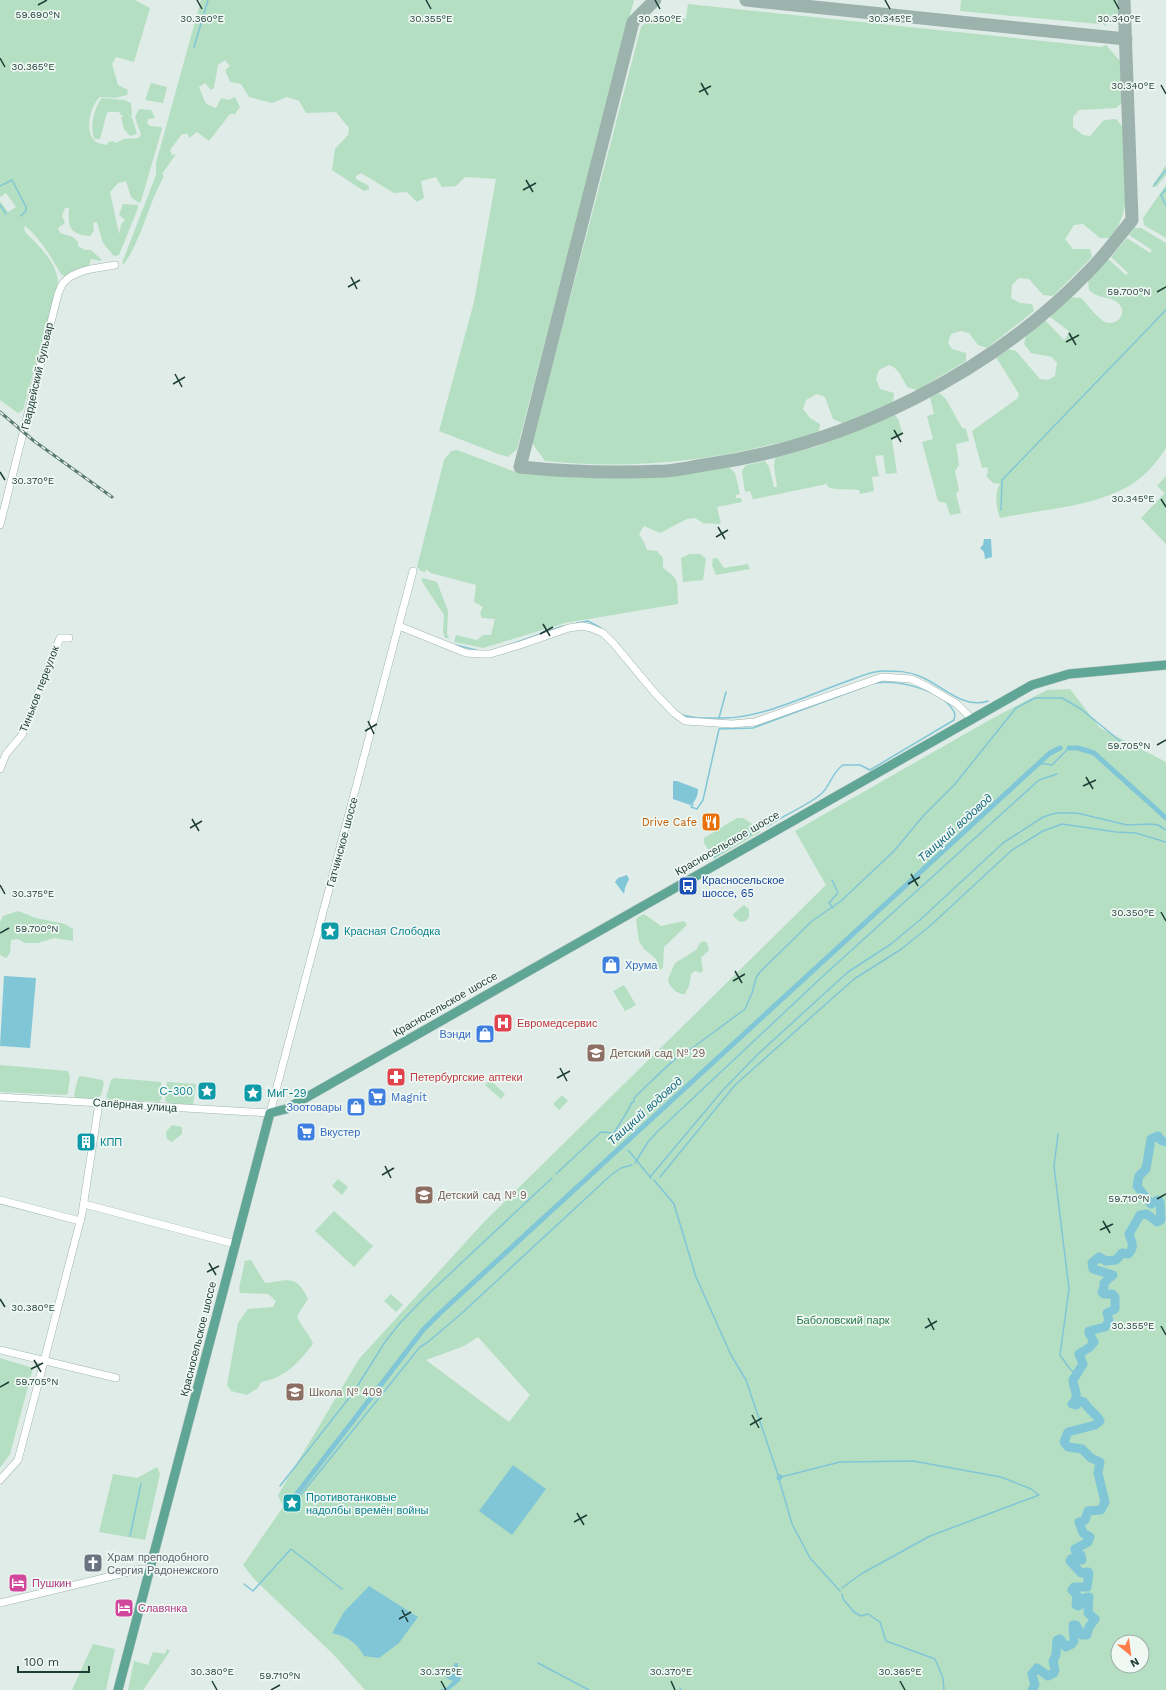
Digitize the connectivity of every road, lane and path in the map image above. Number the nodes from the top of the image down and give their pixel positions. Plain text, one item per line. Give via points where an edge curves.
1 (115, 265) dead end
2 (0, 525) edge
3 (413, 571) dead end
4 (399, 626) junction
5 (69, 638) dead end
6 (1166, 665) edge
7 (971, 718) junction
8 (0, 769) edge
9 (0, 1096) edge
10 (99, 1103) junction
11 (270, 1113) junction
12 (0, 1200) edge
13 (84, 1204) junction
14 (80, 1221) junction
15 (235, 1244) junction
16 (0, 1350) edge
17 (44, 1361) junction
18 (116, 1378) dead end
19 (0, 1480) edge
20 (150, 1570) junction
21 (0, 1603) edge
22 (118, 1690) edge

1 - 2 street, Гвардейский бульвар via 73,276 64,283 58,294
3 - 4 street, Гатчинское шоссе
4 - 7 street via 466,653 480,654 490,654 569,628 592,628 614,644 654,692 685,722 755,722 882,677 911,679 957,704
4 - 11 street, Гатчинское шоссе
5 - 8 street, Тиньков переулок via 60,638 22,735 6,754
6 - 7 main road, Красносельское шоссе via 1055,676 1032,685
7 - 11 main road, Красносельское шоссе via 286,1109
9 - 10 street, Сапёрная улица
10 - 11 street, Сапёрная улица
10 - 13 street
11 - 15 main road, Красносельское шоссе
12 - 14 street
13 - 14 street
13 - 15 street
14 - 17 street
15 - 20 main road, Красносельское шоссе
16 - 17 street
17 - 18 street
17 - 19 street via 18,1460
20 - 21 street via 141,1569
20 - 22 main road, Красносельское шоссе

